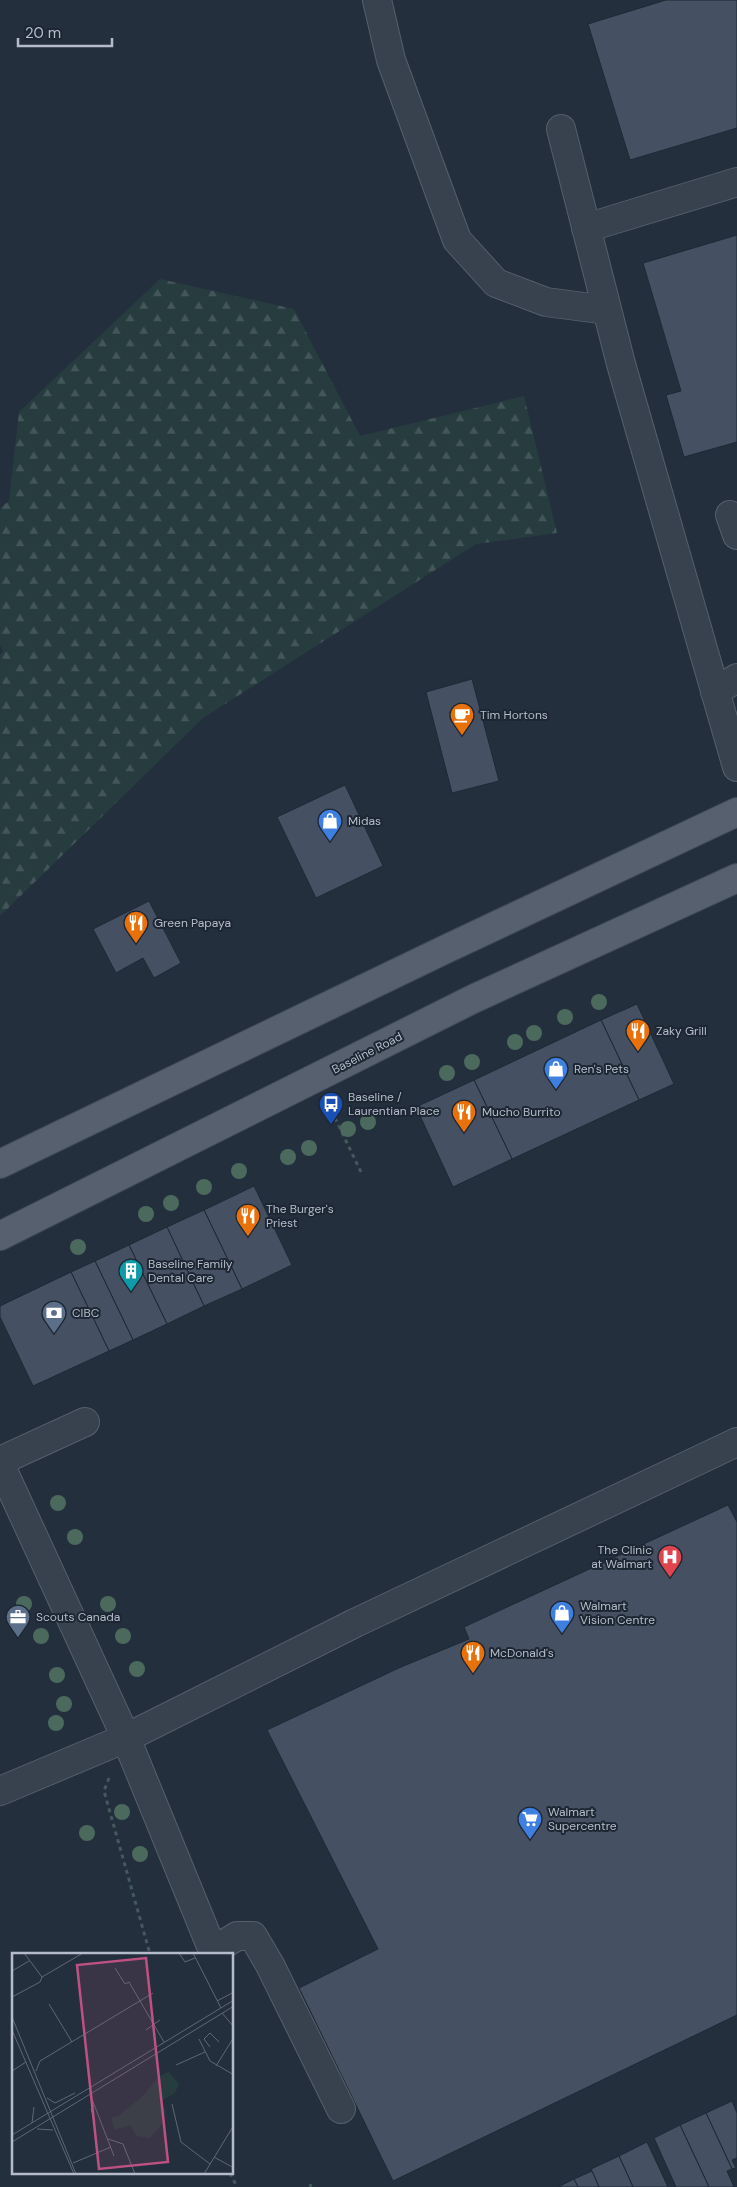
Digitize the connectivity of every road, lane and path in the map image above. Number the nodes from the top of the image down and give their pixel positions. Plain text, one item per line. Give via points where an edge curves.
1 (377, 0) edge
2 (562, 129) dead end
3 (737, 182) edge
4 (586, 228) junction
5 (607, 310) junction
6 (726, 685) edge
7 (737, 767) edge
8 (737, 812) edge
9 (737, 878) edge
10 (737, 887) edge
11 (696, 898) junction
12 (335, 1118) dead end
13 (0, 1164) edge
14 (361, 1172) dead end
15 (0, 1236) edge
16 (85, 1422) dead end
17 (737, 1442) edge
18 (0, 1463) edge
19 (126, 1738) junction
20 (109, 1777) dead end
21 (0, 1791) edge
22 (150, 1953) edge
23 (341, 2109) dead end
24 (230, 2174) edge
25 (237, 2187) edge

1 - 5 lane via 391,60 458,240 496,283 546,302
2 - 4 lane
3 - 4 lane
4 - 5 lane
5 - 6 lane
6 - 7 lane
8 - 13 main road
9 - 11 main road, Baseline Road
10 - 11 main road
11 - 15 main road, Baseline Road via 473,1000
12 - 14 path
16 - 18 lane
17 - 19 lane via 355,1623
18 - 19 lane
19 - 21 lane
19 - 23 lane via 213,1951 236,1936 253,1936
20 - 22 path via 104,1791
24 - 25 path

